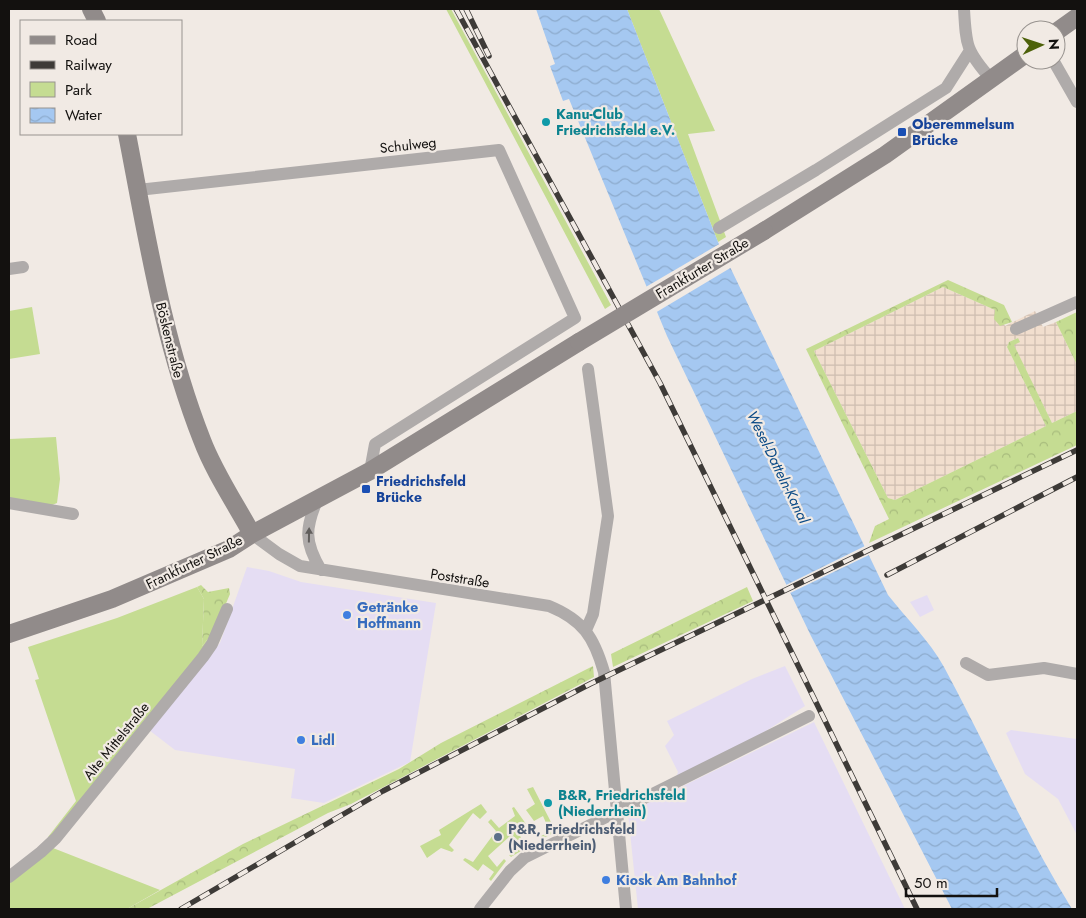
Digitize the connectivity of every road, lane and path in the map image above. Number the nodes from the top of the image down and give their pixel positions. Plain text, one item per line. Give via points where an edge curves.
1 (964, 9) edge
2 (1077, 17) edge
3 (1066, 25) edge
4 (969, 52) junction
5 (1016, 61) edge
6 (1059, 70) edge
7 (991, 79) junction
8 (1077, 102) edge
9 (127, 135) edge
10 (138, 190) junction
11 (719, 228) dead end
12 (23, 267) dead end
13 (9, 269) edge
14 (1077, 302) edge
15 (1016, 329) dead end
16 (588, 369) dead end
17 (370, 471) junction
18 (318, 498) junction
19 (9, 503) edge
20 (73, 514) dead end
21 (252, 534) junction
22 (321, 570) junction
23 (227, 608) dead end
24 (586, 630) junction
25 (9, 634) edge
26 (966, 663) dead end
27 (1077, 674) edge
28 (809, 716) dead end
29 (616, 812) junction
30 (9, 876) edge
31 (480, 909) edge
32 (626, 909) edge

1 - 4 street
2 - 3 main road
4 - 7 street
4 - 11 street, Frankfurter Straße via 946,88
5 - 7 main road, Frankfurter Straße
6 - 8 street
7 - 17 main road, Frankfurter Straße, bridge via 885,155
9 - 10 main road, Böskenstraße
10 - 17 street, Schulweg via 499,150 575,318 375,444
10 - 21 main road, Böskenstraße via 165,326 178,374 202,442
12 - 13 street
14 - 15 street
16 - 24 street via 608,516 593,614
17 - 18 main road, Frankfurter Straße
18 - 21 main road, Frankfurter Straße
22 -> 18 street via 309,547 308,533 310,516
19 - 20 street
21 - 22 street, Poststraße via 300,566
21 - 25 main road, Frankfurter Straße via 157,582
22 - 24 street, Poststraße via 548,606 566,613
23 - 30 street, Alte Mittelstraße via 203,657 109,774 53,840
24 - 29 street, Poststraße via 597,648 604,672
26 - 27 street via 988,675 1044,668
28 - 29 street
29 - 31 street via 519,862
29 - 32 street, Poststraße

